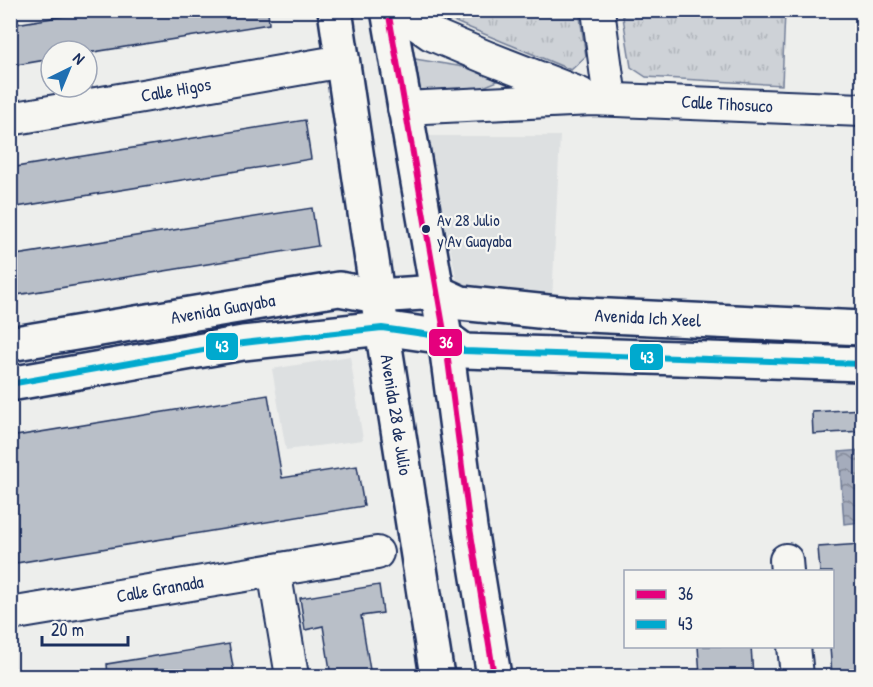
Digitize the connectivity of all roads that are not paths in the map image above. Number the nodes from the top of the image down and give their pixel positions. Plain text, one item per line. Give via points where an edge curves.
1 (335, 10) edge
2 (388, 10) edge
3 (398, 10) edge
4 (598, 10) edge
5 (343, 61) junction
6 (601, 99) junction
7 (404, 108) junction
8 (862, 110) edge
9 (10, 119) edge
10 (437, 292) junction
11 (378, 296) junction
12 (236, 307) junction
13 (382, 328) junction
14 (862, 328) edge
15 (243, 343) junction
16 (10, 344) edge
17 (454, 344) junction
18 (862, 364) edge
19 (10, 384) edge
20 (377, 553) dead end
21 (274, 570) junction
22 (10, 614) edge
23 (794, 648) edge
24 (292, 676) edge
25 (437, 676) edge
26 (494, 676) edge
27 (797, 676) edge

1 - 5 street, Avenida 28 de Julio
2 - 7 street
3 - 6 street, Calle Tihosuco via 431,34
4 - 6 street
5 - 9 street, Calle Higos
5 - 11 street, Avenida 28 de Julio
6 - 7 street, Calle Tihosuco
6 - 8 street, Calle Tihosuco
7 - 10 street
10 - 11 street, Avenida Guayaba
10 - 14 street, Avenida Ich Xeel via 461,303 567,314
10 - 17 street
11 - 12 street, Avenida Guayaba via 339,289
11 - 13 street, Avenida 28 de Julio
12 - 15 street
12 - 16 street, Avenida Guayaba
13 - 15 street, Avenida Guayaba
13 - 17 street, Avenida Guayaba
13 - 25 street, Avenida 28 de Julio
15 - 19 street, Avenida Guayaba
17 - 18 street, Avenida Guayaba
17 - 26 street via 470,528
20 - 21 street, Calle Granada
21 - 22 street, Calle Granada
21 - 24 street
23 - 27 street

